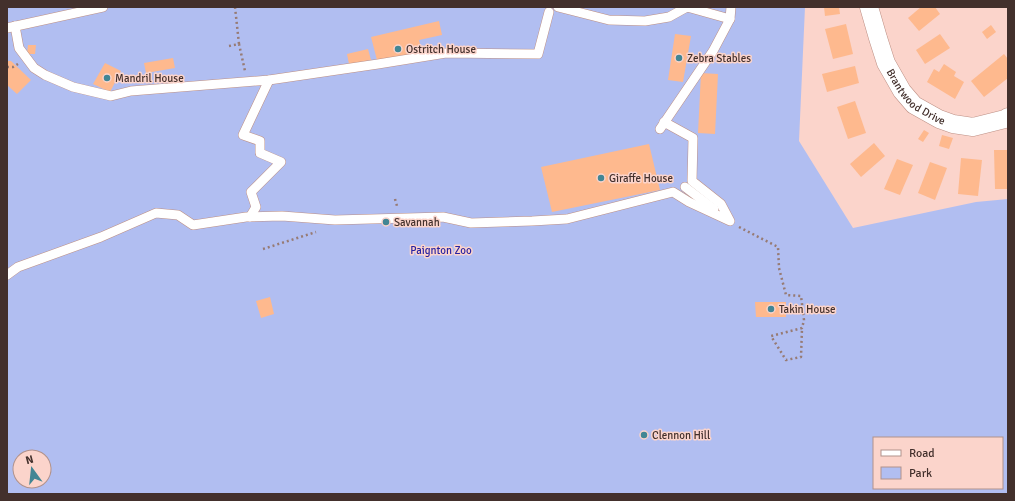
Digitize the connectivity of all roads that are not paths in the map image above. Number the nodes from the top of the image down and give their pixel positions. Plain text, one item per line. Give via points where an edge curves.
1 (103, 7) edge
2 (558, 7) edge
3 (687, 7) edge
4 (731, 7) edge
5 (869, 7) edge
6 (549, 12) dead end
7 (730, 19) junction
8 (11, 27) edge
9 (269, 80) junction
10 (1008, 117) edge
11 (685, 187) dead end
12 (250, 217) junction
13 (730, 221) junction
14 (7, 275) edge

1 - 8 lane
2 - 3 lane via 609,20 645,21 669,17
3 - 7 lane
4 - 7 lane
5 - 10 street, Brantwood Drive via 886,63 902,91 914,105 938,119 973,128
6 - 9 lane via 538,54 446,53
7 - 13 lane via 714,51 662,125 693,138 692,181 721,204
8 - 9 lane via 19,48 34,68 73,87 111,96 131,91
9 - 12 lane via 243,134 260,141 260,153 281,162 251,192 256,207
11 - 13 lane
12 - 13 lane via 282,216 335,220 443,217 471,223 567,219 673,192
12 - 14 lane via 193,225 178,215 156,213 101,237 18,267

